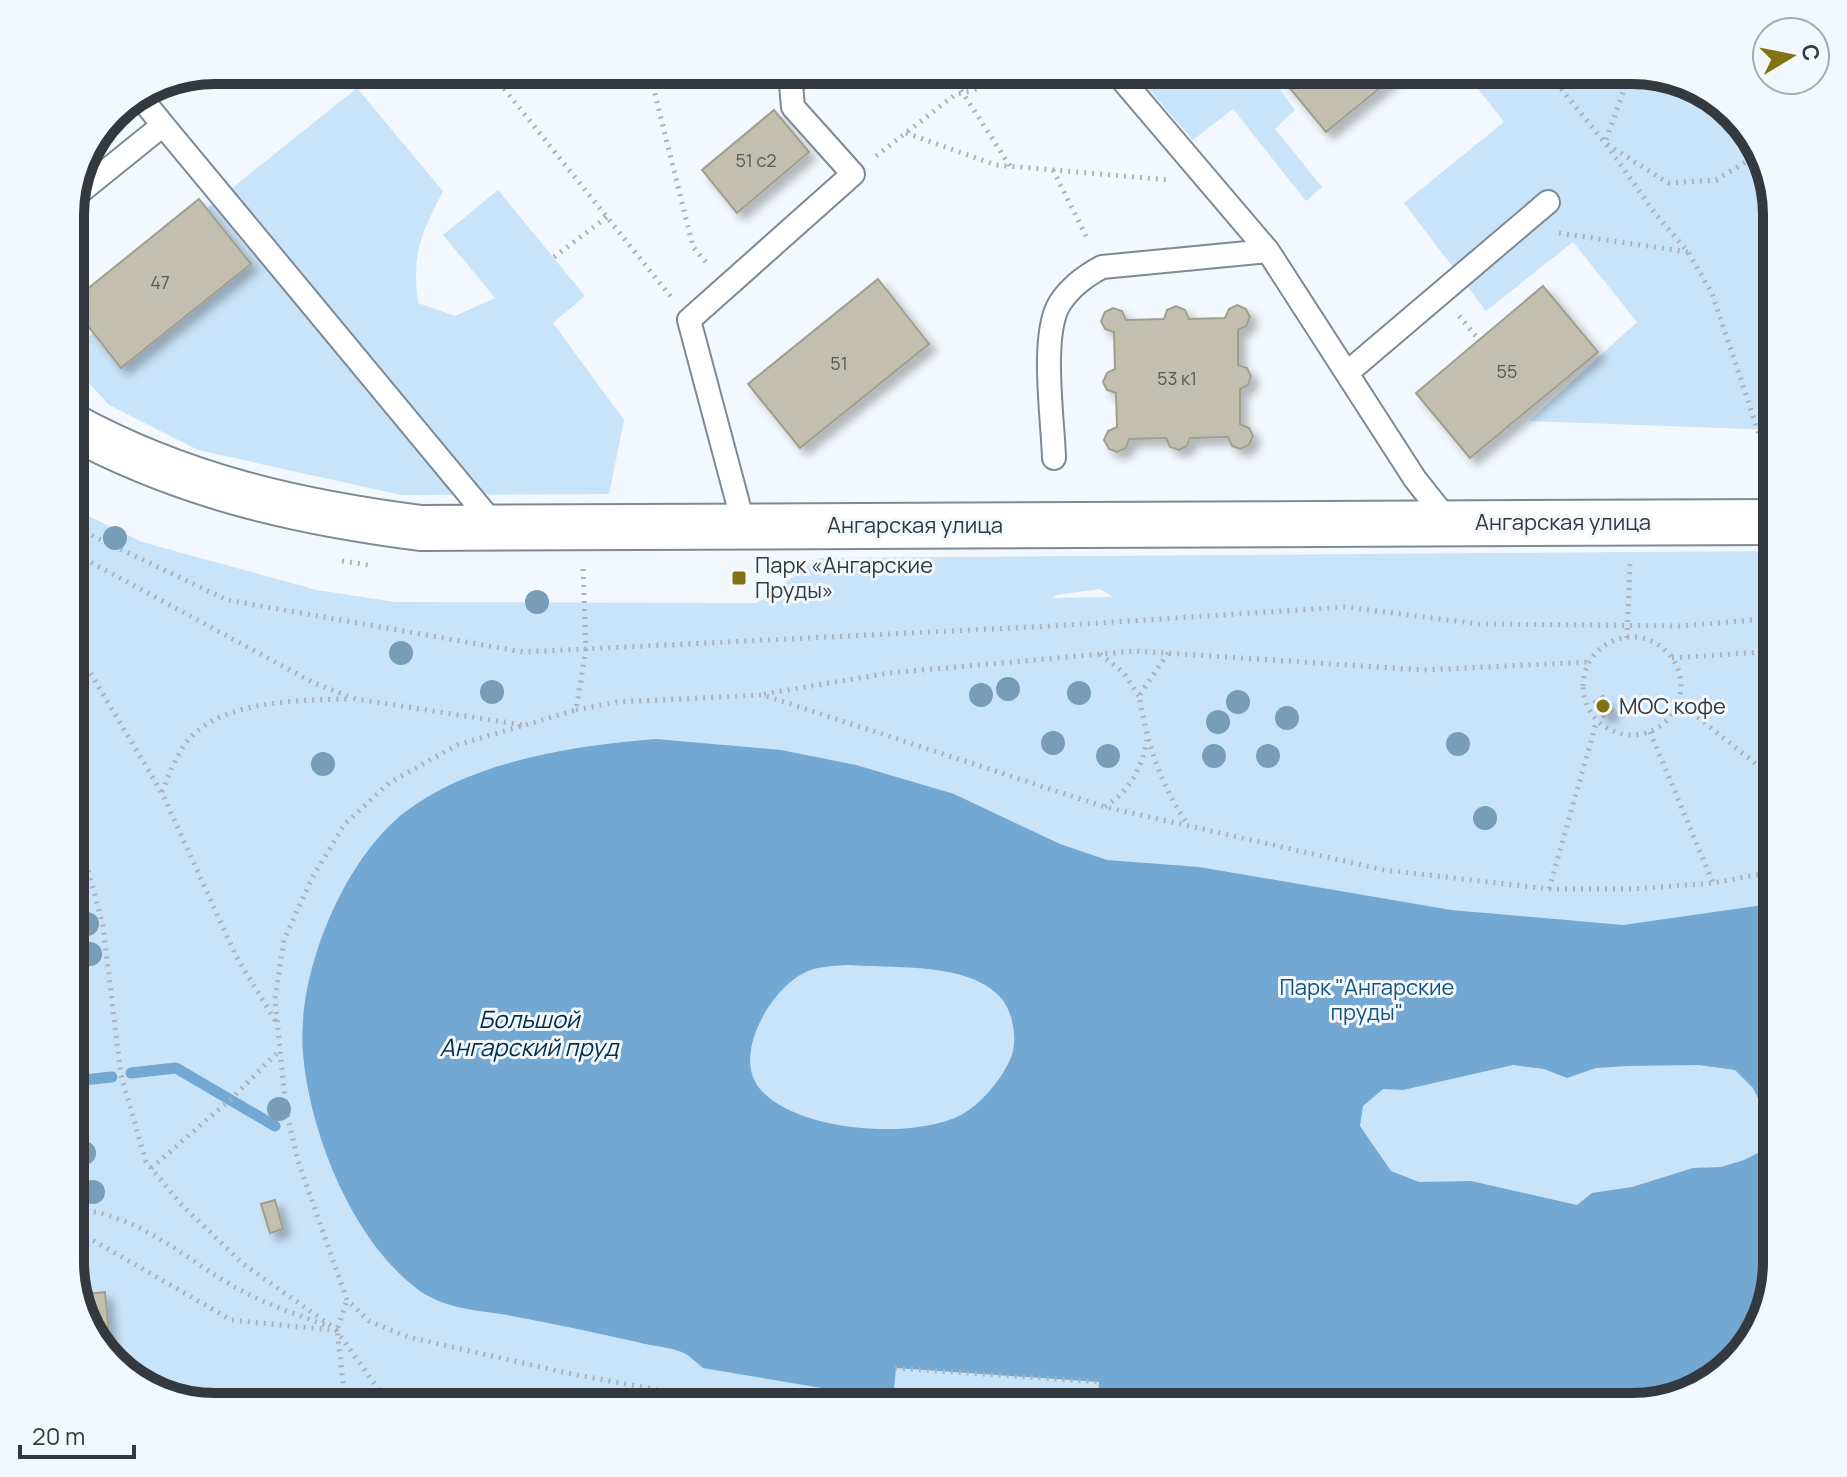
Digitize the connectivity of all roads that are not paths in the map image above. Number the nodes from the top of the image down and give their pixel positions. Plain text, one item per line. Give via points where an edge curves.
1 (791, 84) edge
2 (1126, 84) edge
3 (146, 104) edge
4 (163, 125) junction
5 (87, 185) edge
6 (1548, 202) dead end
7 (1268, 251) junction
8 (1348, 372) junction
9 (84, 432) edge
10 (1054, 458) dead end
11 (1449, 522) junction
12 (1763, 522) edge
13 (744, 526) junction
14 (499, 530) junction

1 - 13 lane via 793,107 853,174 689,320
2 - 7 lane
3 - 4 lane
4 - 5 lane
4 - 14 lane
6 - 8 lane
7 - 8 lane
7 - 10 lane via 1102,267 1079,280 1058,305 1050,336
8 - 11 lane via 1415,479
9 - 14 street, Ангарская улица via 168,471 245,498 348,519
11 - 12 street, Ангарская улица
11 - 13 street, Ангарская улица
13 - 14 street, Ангарская улица

